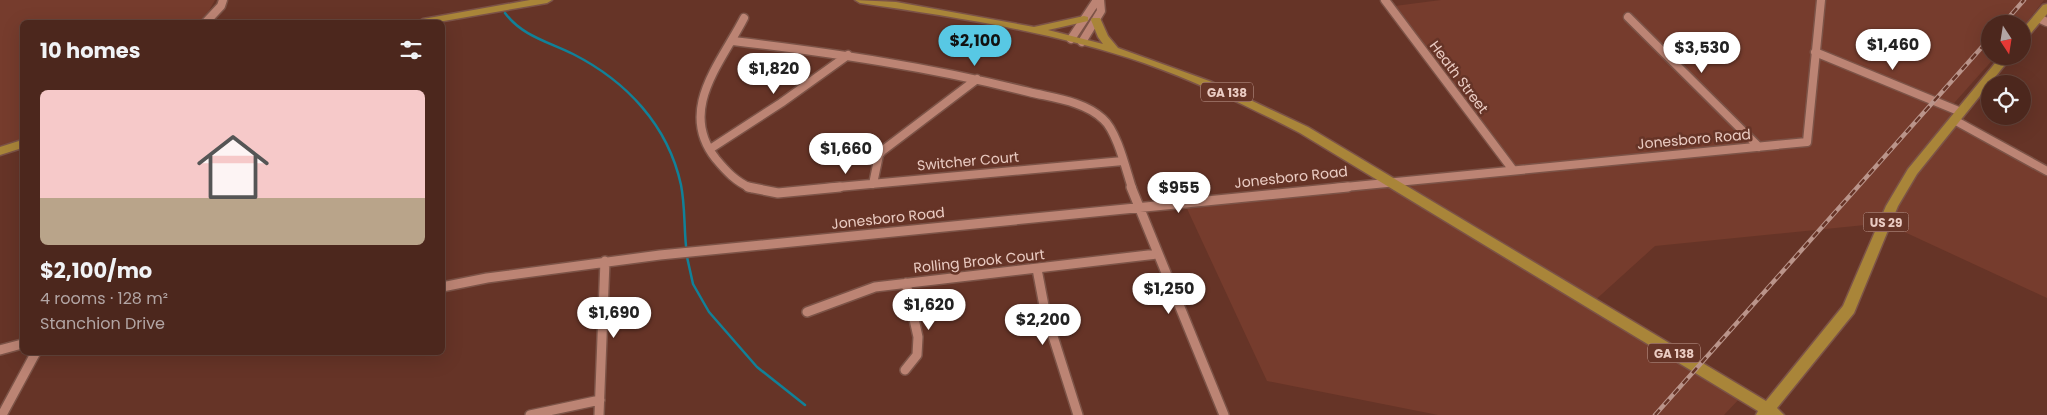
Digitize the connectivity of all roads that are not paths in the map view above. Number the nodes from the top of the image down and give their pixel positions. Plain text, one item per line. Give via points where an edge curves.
1 (223, 0) edge
2 (547, 0) edge
3 (860, 0) edge
4 (1099, 0) edge
5 (1385, 0) edge
6 (1821, 0) edge
7 (2047, 7) edge
8 (1628, 17) dead end
9 (744, 18) dead end
10 (1084, 19) junction
11 (208, 20) edge
12 (434, 20) edge
13 (1096, 20) junction
14 (2042, 20) edge
15 (2031, 29) edge
16 (1034, 30) junction
17 (1077, 40) junction
18 (734, 41) junction
19 (1115, 51) junction
20 (1815, 52) junction
21 (848, 55) junction
22 (2000, 65) edge
23 (977, 79) junction
24 (1959, 116) junction
25 (20, 145) edge
26 (1759, 146) junction
27 (710, 149) junction
28 (0, 151) edge
29 (1123, 161) junction
30 (1513, 170) junction
31 (2047, 171) edge
32 (1390, 182) junction
33 (873, 184) junction
34 (1138, 206) junction
35 (1157, 254) junction
36 (605, 261) junction
37 (1037, 269) junction
38 (906, 283) junction
39 (445, 286) edge
40 (807, 312) dead end
41 (20, 345) edge
42 (0, 350) edge
43 (34, 355) edge
44 (905, 370) dead end
45 (600, 400) junction
46 (1769, 413) edge
47 (2, 415) edge
48 (530, 415) edge
49 (599, 415) edge
50 (1078, 415) edge
51 (1224, 415) edge

1 - 11 street
2 - 12 main road
3 - 16 main road, GA 138
4 - 10 street
4 - 13 street via 1101,11
5 - 30 street, Heath Street
6 - 20 street
7 - 14 main road
8 - 26 street
9 - 18 street, Switcher Court
10 - 16 main road
10 - 17 street
13 - 17 street
13 - 19 main road via 1103,37
14 - 15 main road
16 - 17 main road, GA 138
17 - 19 main road, GA 138
18 - 21 street
18 - 27 street, Switcher Court via 707,84 700,124 701,135
19 - 32 main road, GA 138 via 1181,73 1247,101 1304,130
20 - 24 street
20 - 26 street, Jonesboro Road via 1807,142
21 - 23 street
21 - 27 street via 782,104
22 - 24 main road, US 29
23 - 29 street via 1091,110 1111,128
23 - 33 street via 882,151
24 - 31 street
24 - 46 main road, US 29 via 1912,172 1892,206 1849,309
25 - 28 main road
26 - 30 street, Jonesboro Road
27 - 33 street, Switcher Court via 732,179 758,191 778,193
29 - 33 street, Switcher Court
29 - 34 street
30 - 32 street, Jonesboro Road
32 - 34 street, Jonesboro Road
32 - 46 main road, GA 138
34 - 35 street
34 - 36 street, Jonesboro Road
35 - 37 street, Rolling Brook Court
35 - 51 street
36 - 39 street, Jonesboro Road
36 - 45 street
37 - 38 street, Rolling Brook Court
37 - 50 street via 1045,311
38 - 40 street, Rolling Brook Court via 875,287
38 - 44 street via 918,336 917,355
41 - 42 street
43 - 47 street
45 - 48 street
45 - 49 street

